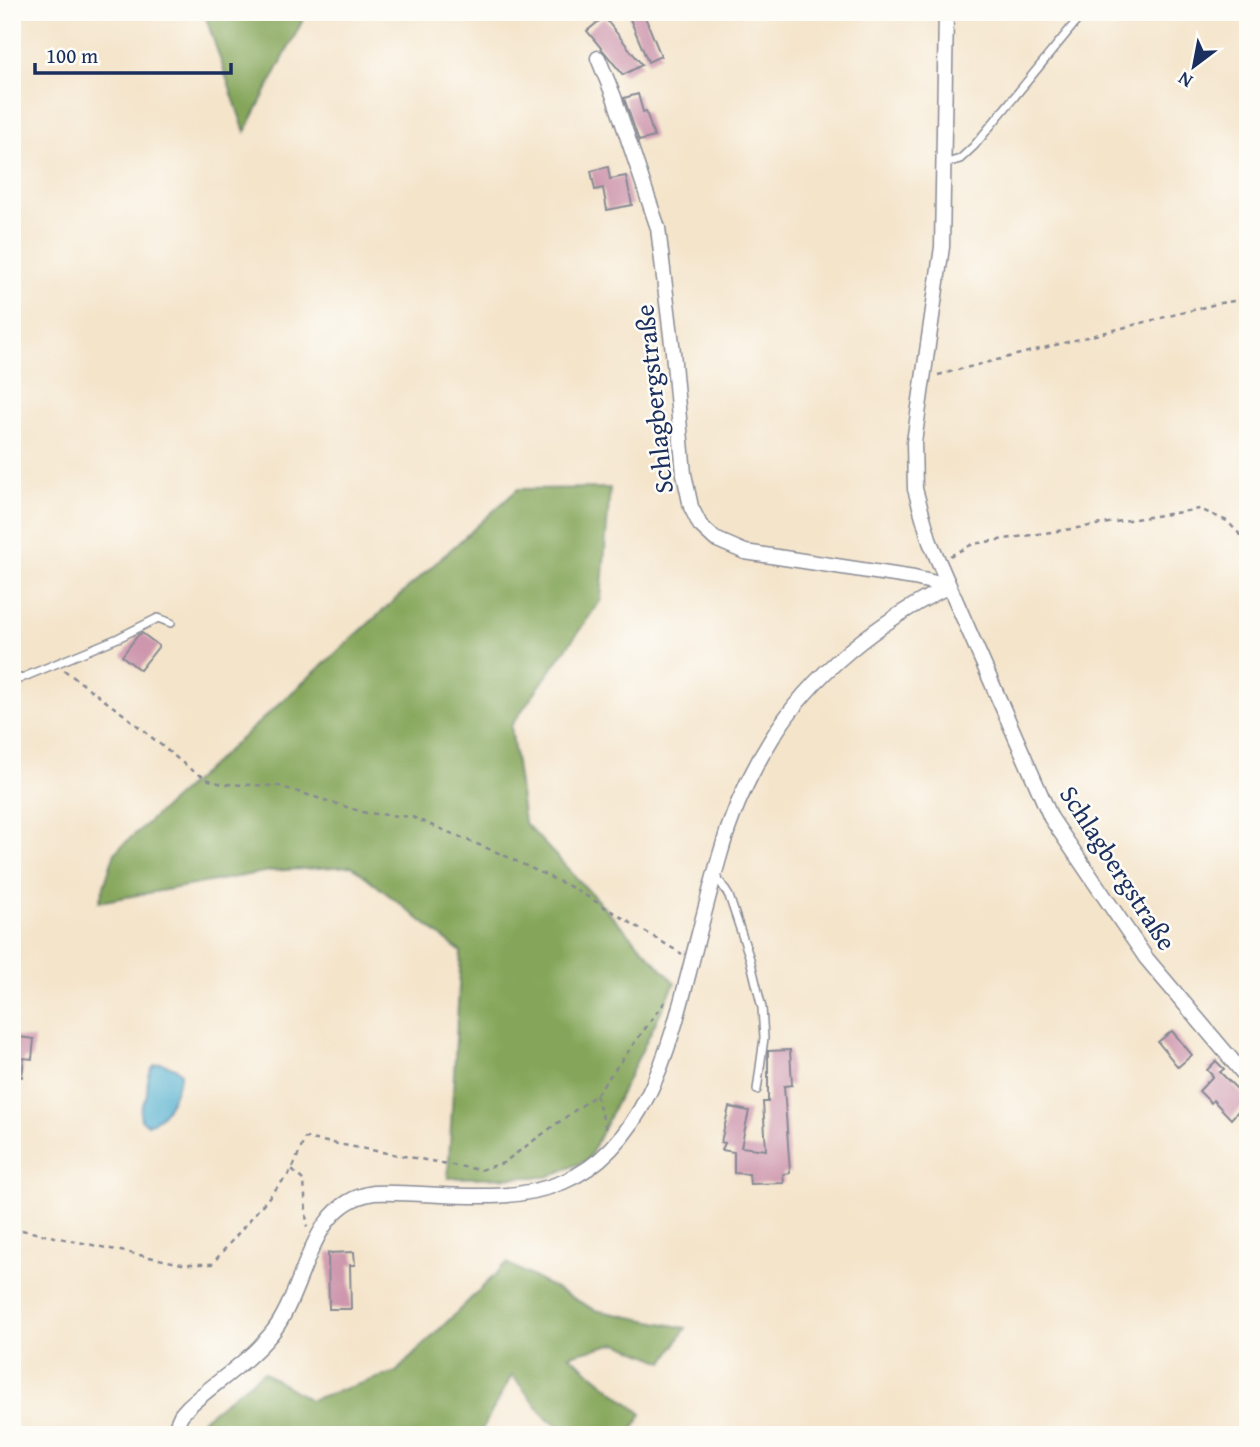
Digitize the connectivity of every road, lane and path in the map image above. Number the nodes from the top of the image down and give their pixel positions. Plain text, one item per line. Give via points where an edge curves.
1 (946, 12) edge
2 (1084, 12) edge
3 (598, 58) dead end
4 (944, 164) junction
5 (1248, 299) edge
6 (922, 379) junction
7 (1248, 543) edge
8 (939, 562) junction
9 (948, 586) junction
10 (172, 623) dead end
11 (56, 664) junction
12 (12, 682) edge
13 (714, 878) junction
14 (691, 967) junction
15 (667, 999) dead end
16 (1248, 1079) edge
17 (757, 1090) dead end
18 (596, 1095) junction
19 (612, 1147) junction
20 (292, 1170) junction
21 (12, 1227) edge
22 (313, 1247) junction
23 (172, 1435) edge

1 - 4 street, Schlagbergstraße
2 - 4 lane via 974,146 960,159
3 - 9 street, Schlagbergstraße via 658,228 684,474 700,525 715,539 745,552
4 - 6 street, Schlagbergstraße via 942,247
5 - 6 path
6 - 8 street, Schlagbergstraße via 914,442 915,489
7 - 8 path via 1227,521 1200,509 973,544
8 - 9 street, Schlagbergstraße
9 - 13 street via 865,639 791,711 746,787
9 - 16 street, Schlagbergstraße via 1051,818 1146,958
10 - 11 lane via 158,618
11 - 12 lane
11 - 14 path via 209,780 279,786 366,813 412,817 575,889 672,947
13 - 14 street
13 - 17 lane via 729,896 759,989 764,1024
14 - 19 street via 656,1081
15 - 18 path
18 - 19 path
18 - 20 path via 503,1163 480,1170 305,1138
19 - 22 street via 578,1175 530,1192 362,1195 343,1203
20 - 21 path via 212,1265 182,1264
20 - 22 path via 304,1181
22 - 23 street via 279,1324 189,1406

